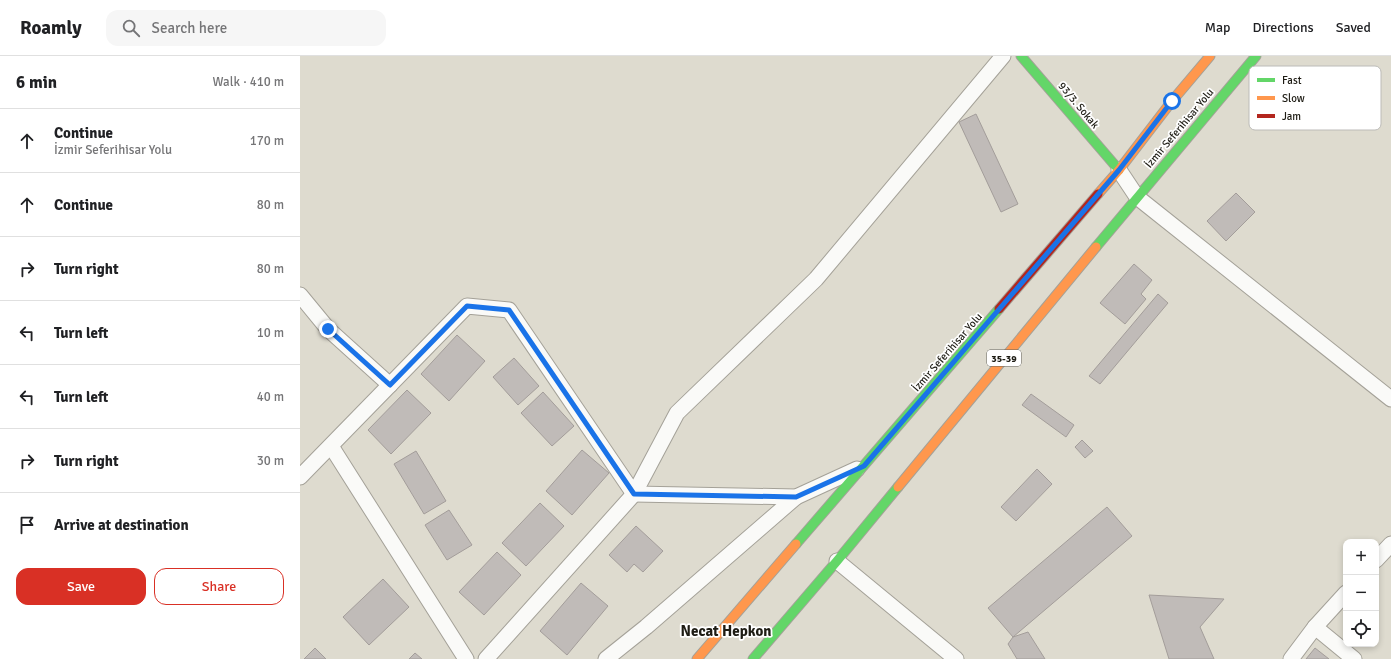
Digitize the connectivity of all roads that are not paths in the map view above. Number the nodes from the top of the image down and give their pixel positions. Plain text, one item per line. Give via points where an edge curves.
1 (1003, 56) edge
2 (1020, 56) edge
3 (1210, 56) edge
4 (1256, 56) edge
5 (1119, 170) junction
6 (1137, 197) junction
7 (300, 295) edge
8 (390, 385) junction
9 (1391, 399) edge
10 (331, 446) junction
11 (864, 466) junction
12 (300, 477) edge
13 (634, 494) junction
14 (796, 497) junction
15 (1391, 544) edge
16 (1379, 557) edge
17 (837, 561) junction
18 (1343, 596) edge
19 (1315, 627) junction
20 (754, 658) edge
21 (466, 659) edge
22 (486, 659) edge
23 (606, 659) edge
24 (697, 659) edge
25 (956, 659) edge
26 (1291, 659) edge
27 (1354, 659) edge

1 - 13 street via 816,279 677,413
2 - 5 main road, 93/3. Sokak
3 - 5 main road, İzmir Seferihisar Yolu
4 - 6 main road, İzmir Seferihisar Yolu / 35-39
5 - 6 street
5 - 11 main road, İzmir Seferihisar Yolu
6 - 9 street
6 - 17 main road, İzmir Seferihisar Yolu / 35-39
7 - 8 street via 328,329
8 - 10 street
8 - 13 street via 467,306 509,310
10 - 12 street
10 - 21 street
11 - 14 street
11 - 24 main road, İzmir Seferihisar Yolu
13 - 14 street
13 - 22 street
14 - 23 street
15 - 16 street
17 - 20 main road, İzmir Seferihisar Yolu / 35-39
17 - 25 street
18 - 19 street
19 - 26 street
19 - 27 street

